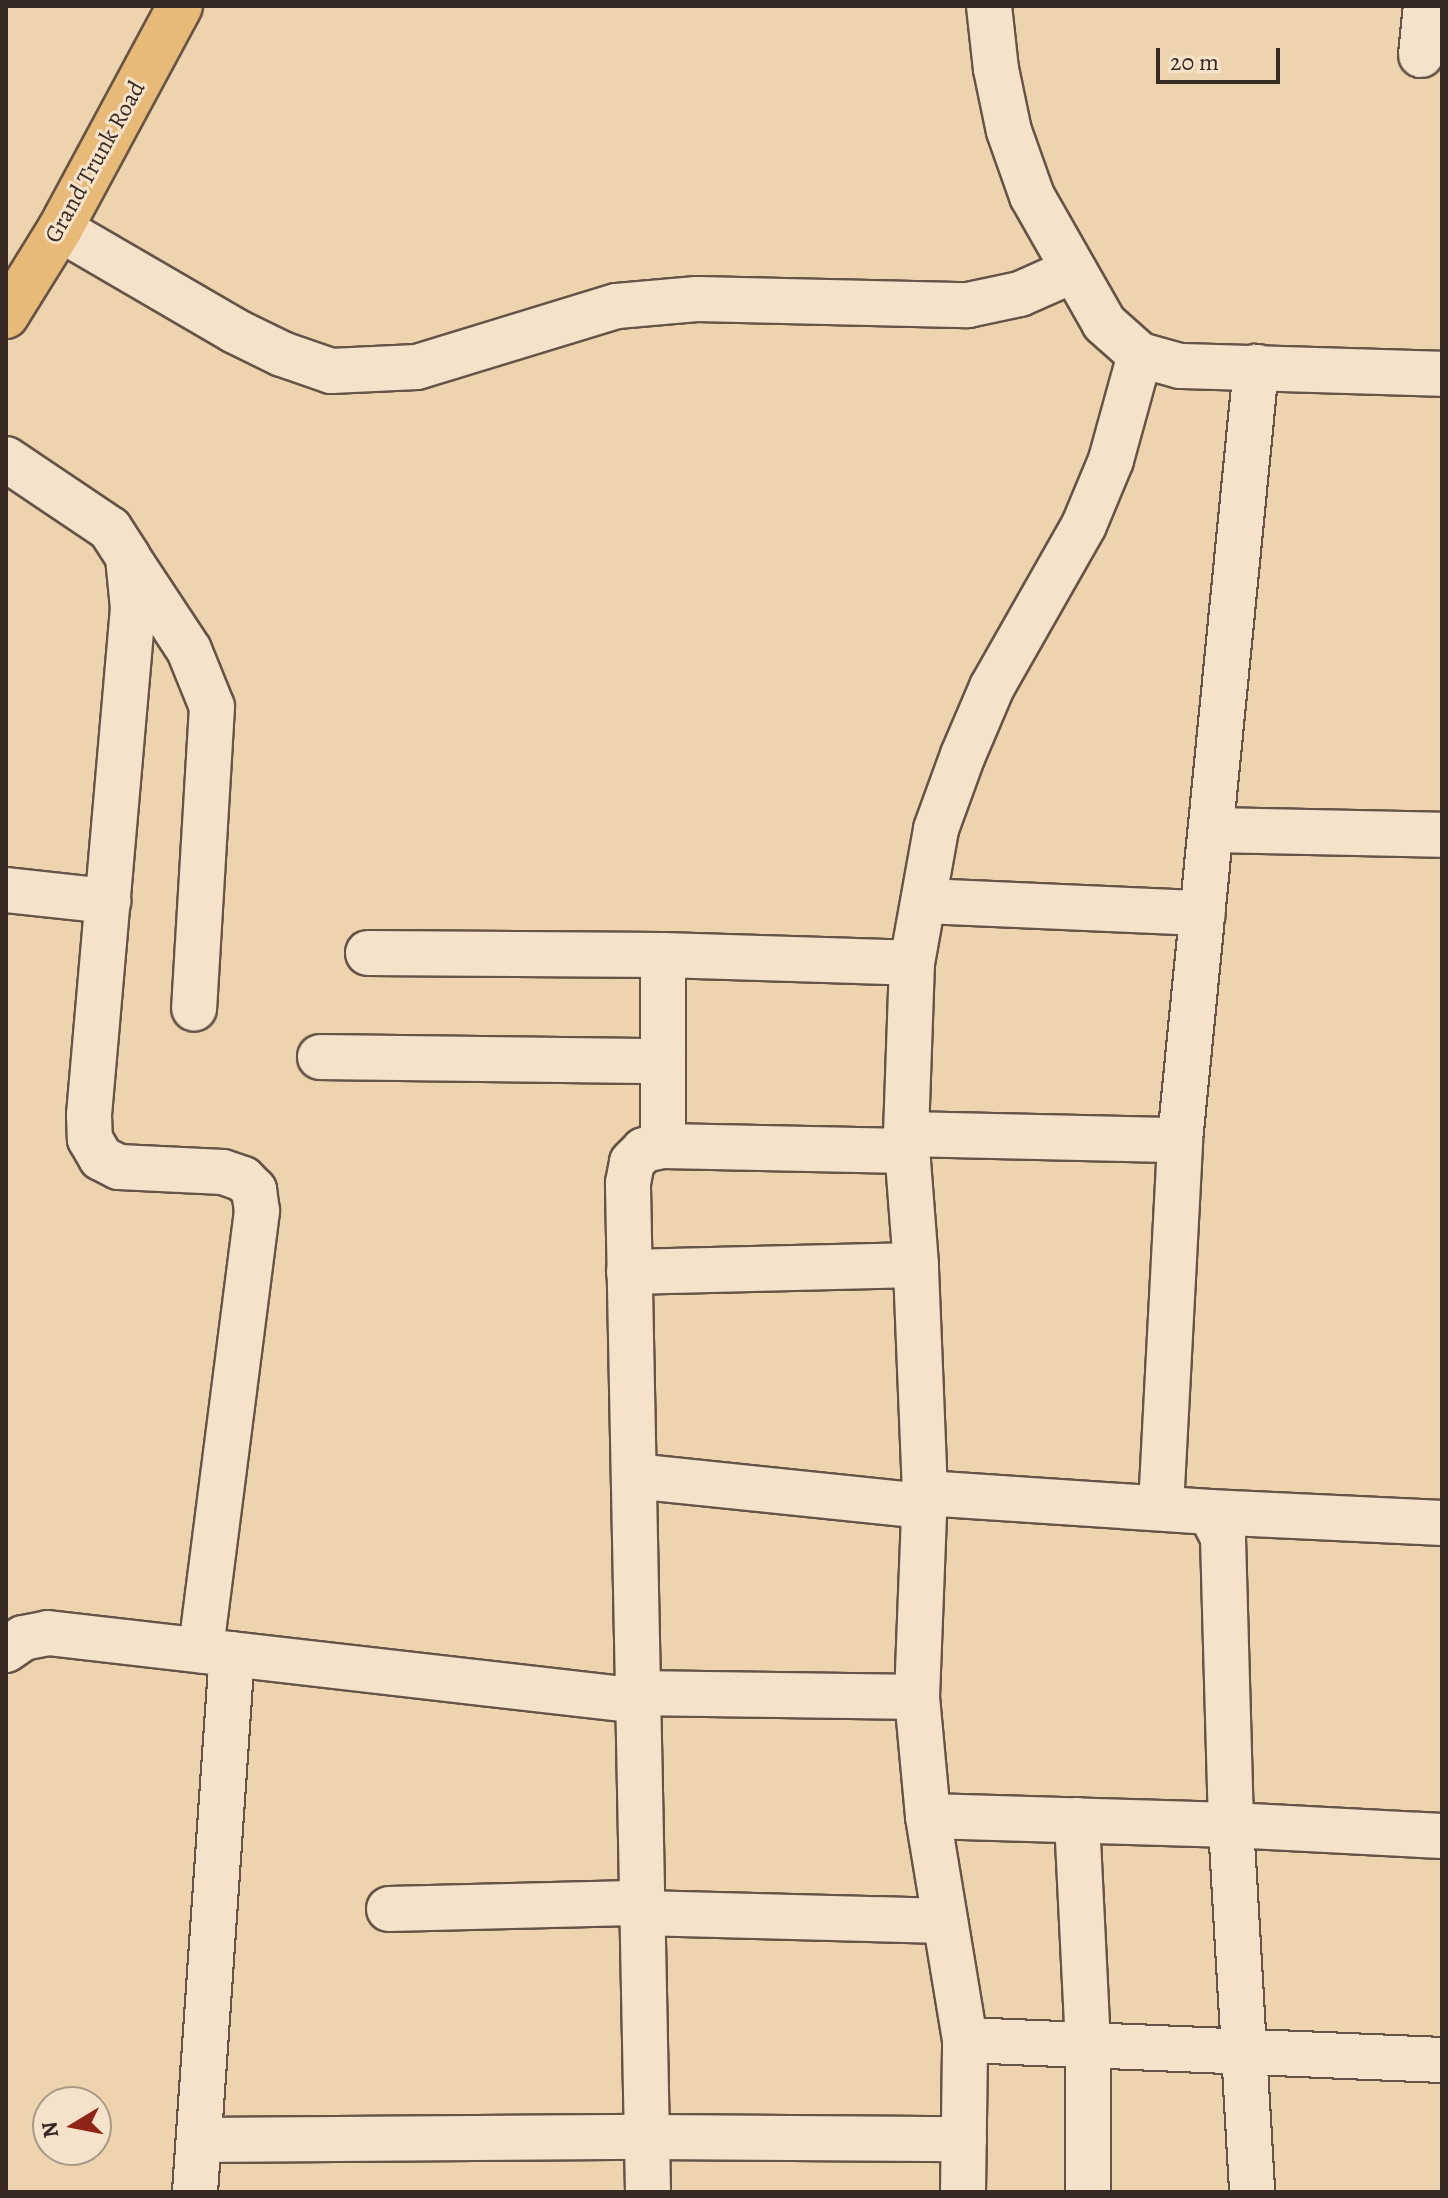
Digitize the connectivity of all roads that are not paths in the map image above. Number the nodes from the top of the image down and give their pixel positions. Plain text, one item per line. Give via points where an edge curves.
1 (180, 6) edge
2 (989, 6) edge
3 (1426, 6) edge
4 (1421, 55) dead end
5 (60, 229) junction
6 (1072, 271) junction
7 (6, 316) edge
8 (1140, 355) junction
9 (1256, 367) junction
10 (1442, 374) edge
11 (6, 459) edge
12 (128, 557) junction
13 (1211, 830) junction
14 (1442, 835) edge
15 (6, 890) edge
16 (108, 901) junction
17 (924, 901) junction
18 (1203, 913) junction
19 (368, 953) dead end
20 (663, 955) junction
21 (912, 963) junction
22 (194, 1008) dead end
23 (320, 1057) dead end
24 (663, 1061) junction
25 (1180, 1140) junction
26 (907, 1142) junction
27 (663, 1146) junction
28 (916, 1265) junction
29 (629, 1272) junction
30 (634, 1476) junction
31 (925, 1500) junction
32 (1161, 1507) junction
33 (1210, 1512) junction
34 (1442, 1523) edge
35 (6, 1650) edge
36 (216, 1652) junction
37 (638, 1697) junction
38 (917, 1697) junction
39 (928, 1816) junction
40 (1077, 1820) junction
41 (1231, 1825) junction
42 (1442, 1836) edge
43 (642, 1908) junction
44 (389, 1909) dead end
45 (944, 1921) junction
46 (965, 2040) junction
47 (1088, 2046) junction
48 (1246, 2054) junction
49 (1442, 2060) edge
50 (647, 2137) junction
51 (964, 2139) junction
52 (199, 2140) junction
53 (195, 2192) edge
54 (648, 2192) edge
55 (963, 2192) edge
56 (1088, 2192) edge
57 (1252, 2192) edge

1 - 5 main road, Grand Trunk Road
2 - 6 street via 1009,131 1032,196
3 - 4 street
5 - 6 street via 235,331 331,371 417,367 617,306 697,299 968,305 1020,294
5 - 7 main road, Grand Trunk Road
6 - 8 street via 1104,323
8 - 9 street via 1180,366
8 - 17 street via 1111,460 1084,525 992,687 963,755 936,829
9 - 10 street
9 - 13 street
11 - 12 street via 110,529
12 - 16 street via 133,608
12 - 22 street via 189,650 212,707
13 - 14 street
13 - 18 street
15 - 16 street
16 - 36 street via 90,1139 101,1158 119,1167 223,1172 254,1190 257,1211
17 - 18 street
17 - 21 street
18 - 25 street
19 - 20 street
20 - 21 street
20 - 24 street
21 - 26 street
23 - 24 street
24 - 27 street
25 - 26 street
25 - 32 street
26 - 27 street
26 - 28 street
27 - 29 street via 644,1150 632,1162
28 - 29 street
28 - 31 street
29 - 30 street
30 - 31 street
30 - 37 street
31 - 32 street
31 - 38 street
32 - 33 street
33 - 34 street
33 - 41 street via 1223,1538
35 - 36 street via 23,1638 48,1633
36 - 37 street
36 - 52 street
37 - 38 street
37 - 43 street
38 - 39 street
39 - 40 street
39 - 45 street
40 - 41 street
40 - 47 street
41 - 42 street
41 - 48 street
43 - 44 street
43 - 45 street
43 - 50 street
45 - 46 street
46 - 47 street
46 - 51 street
47 - 48 street
47 - 56 street
48 - 49 street
48 - 57 street
50 - 51 street
50 - 52 street
50 - 54 street
51 - 55 street
52 - 53 street

